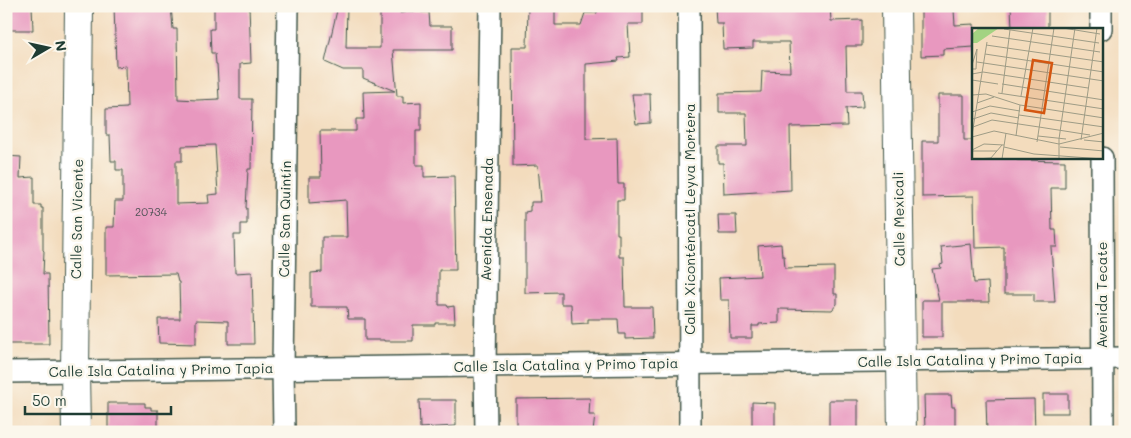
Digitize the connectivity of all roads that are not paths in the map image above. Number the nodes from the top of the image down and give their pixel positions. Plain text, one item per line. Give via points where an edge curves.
1 (79, 6) edge
2 (288, 6) edge
3 (490, 6) edge
4 (689, 6) edge
5 (896, 6) edge
6 (1101, 6) edge
7 (1101, 28) edge
8 (1102, 159) edge
9 (1102, 358) junction
10 (1125, 358) edge
11 (901, 361) junction
12 (690, 363) junction
13 (485, 366) junction
14 (283, 368) junction
15 (75, 371) junction
16 (6, 372) edge
17 (76, 432) edge
18 (284, 432) edge
19 (486, 432) edge
20 (690, 432) edge
21 (902, 432) edge
22 (1103, 432) edge

1 - 15 street, Calle San Vicente
2 - 14 street, Calle San Quintín
3 - 13 street, Avenida Ensenada
4 - 12 street, Calle Xiconténcatl Leyva Mortera
5 - 11 street, Calle Mexicali
6 - 7 street
8 - 9 street, Avenida Tecate
9 - 10 street, Calle Isla Catalina y Primo Tapia
9 - 11 street, Calle Isla Catalina y Primo Tapia
9 - 22 street, Avenida Tecate
11 - 12 street, Calle Isla Catalina y Primo Tapia
11 - 21 street, Calle Mexicali
12 - 13 street, Calle Isla Catalina y Primo Tapia
12 - 20 street, Calle Xiconténcatl Leyva Mortera
13 - 14 street, Calle Isla Catalina y Primo Tapia
13 - 19 street, Avenida Ensenada
14 - 15 street, Calle Isla Catalina y Primo Tapia
14 - 18 street, Calle San Quintín
15 - 16 street, Calle Isla Catalina y Primo Tapia
15 - 17 street, Calle San Vicente

